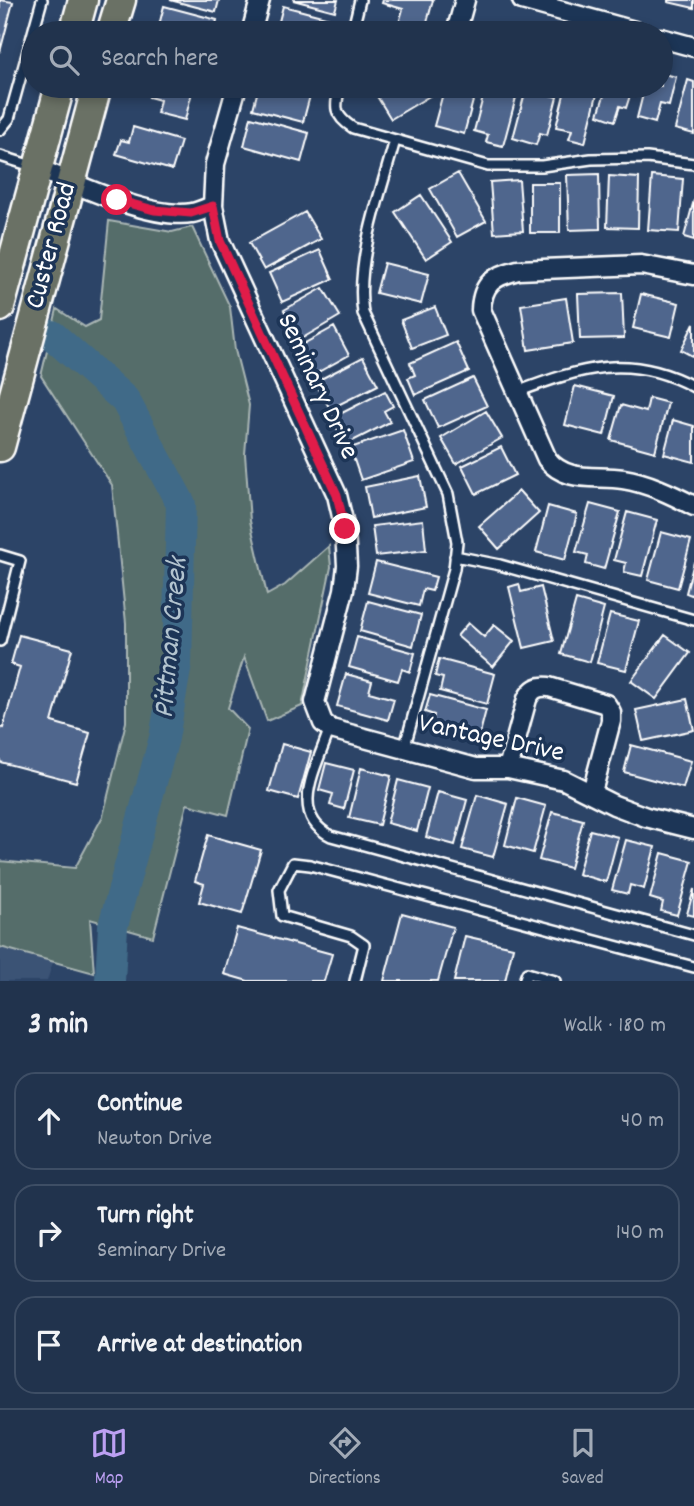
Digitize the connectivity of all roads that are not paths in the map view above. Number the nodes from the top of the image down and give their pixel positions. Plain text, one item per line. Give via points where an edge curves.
1 (42, 0) edge
2 (83, 0) edge
3 (121, 0) edge
4 (260, 0) edge
5 (360, 0) edge
6 (465, 0) edge
7 (522, 0) edge
8 (36, 21) edge
9 (77, 21) edge
10 (115, 21) edge
11 (254, 21) edge
12 (355, 21) edge
13 (461, 21) edge
14 (572, 21) edge
15 (673, 41) edge
16 (694, 47) edge
17 (21, 76) edge
18 (57, 98) edge
19 (94, 98) edge
20 (234, 98) edge
21 (337, 98) edge
22 (0, 130) edge
23 (395, 140) junction
24 (0, 156) edge
25 (694, 164) edge
26 (37, 168) junction
27 (71, 182) junction
28 (213, 206) junction
29 (694, 275) edge
30 (0, 307) edge
31 (694, 387) edge
32 (7, 388) edge
33 (517, 392) junction
34 (0, 447) edge
35 (694, 506) edge
36 (0, 555) edge
37 (455, 556) junction
38 (694, 620) edge
39 (0, 641) edge
40 (331, 730) junction
41 (404, 749) junction
42 (508, 768) junction
43 (592, 792) junction
44 (694, 829) edge
45 (694, 935) edge
46 (694, 967) edge
47 (355, 981) edge
48 (524, 981) edge
49 (555, 981) edge

1 - 8 lane
2 - 9 main road
3 - 10 main road
4 - 11 street
5 - 12 lane
6 - 13 street
7 - 14 street
15 - 16 street
17 - 22 lane via 9,119
18 - 26 main road, Custer Road
19 - 27 main road, Custer Road
20 - 28 street, Seminary Drive via 215,164
21 - 23 lane via 340,120
23 - 25 lane via 488,166 647,158
23 - 37 lane via 363,262 361,302 448,494 457,542
24 - 26 lane
26 - 27 street
26 - 30 main road, Custer Road
27 - 28 street via 154,210 191,213
27 - 32 main road, Custer Road
28 - 40 street, Seminary Drive via 220,241 337,495 345,529 345,578 315,702
29 - 33 street via 640,265 518,270 499,275 491,281 481,310
31 - 33 lane via 659,373 616,367 587,368
32 - 34 main road, Custer Road
33 - 35 street via 553,466 570,475 637,482
36 - 39 lane via 20,561
37 - 38 lane
37 - 41 lane
40 - 41 street, Vantage Drive
40 - 45 lane via 308,799 308,811 319,830 436,867
41 - 42 street, Vantage Drive via 476,768
42 - 43 street, Vantage Drive via 564,780
42 - 43 street via 531,691 549,687 606,704 611,712
43 - 44 street, Vantage Drive via 646,817
46 - 47 lane via 293,863 279,890 282,916 351,936 364,945
48 - 49 lane via 527,973

